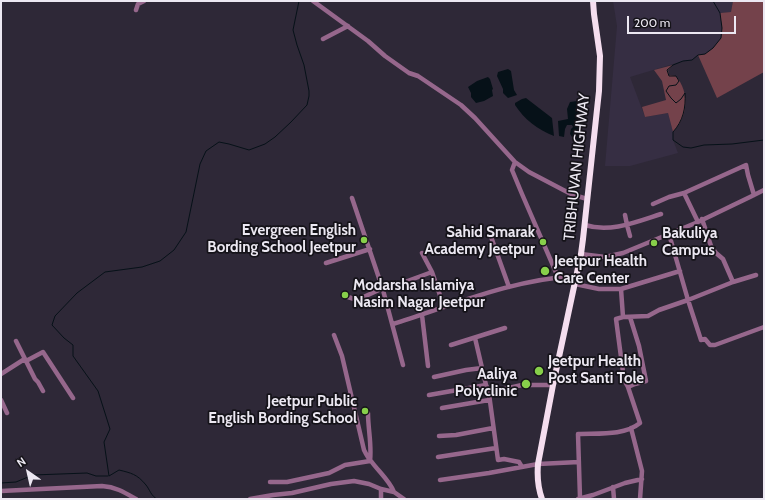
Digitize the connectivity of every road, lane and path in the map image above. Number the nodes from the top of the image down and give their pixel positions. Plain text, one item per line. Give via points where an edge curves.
1 (144, 1) edge
2 (313, 1) edge
3 (593, 1) edge
4 (136, 10) dead end
5 (348, 26) junction
6 (323, 39) dead end
7 (515, 162) junction
8 (764, 190) edge
9 (684, 193) junction
10 (754, 195) junction
11 (352, 198) dead end
12 (587, 199) junction
13 (653, 204) dead end
14 (661, 214) dead end
15 (626, 215) dead end
16 (700, 221) junction
17 (585, 225) junction
18 (627, 225) junction
19 (490, 234) dead end
20 (669, 234) junction
21 (630, 236) dead end
22 (370, 249) junction
23 (422, 253) dead end
24 (580, 254) junction
25 (326, 263) dead end
26 (680, 271) junction
27 (432, 272) junction
28 (756, 275) dead end
29 (576, 276) junction
30 (558, 277) junction
31 (732, 282) junction
32 (575, 284) junction
33 (509, 287) junction
34 (621, 289) junction
35 (383, 290) junction
36 (348, 297) dead end
37 (688, 300) junction
38 (444, 307) junction
39 (422, 315) junction
40 (623, 317) junction
41 (630, 317) junction
42 (393, 324) junction
43 (764, 326) edge
44 (505, 328) dead end
45 (334, 335) dead end
46 (475, 338) junction
47 (16, 341) dead end
48 (451, 345) dead end
49 (26, 361) junction
50 (403, 365) dead end
51 (428, 366) dead end
52 (482, 368) junction
53 (1, 374) edge
54 (434, 377) dead end
55 (486, 385) junction
56 (553, 385) junction
57 (628, 387) junction
58 (43, 391) dead end
59 (489, 394) junction
60 (429, 395) dead end
61 (73, 398) dead end
62 (1, 400) edge
63 (489, 400) junction
64 (442, 408) dead end
65 (7, 413) dead end
66 (368, 413) dead end
67 (493, 428) junction
68 (631, 428) junction
69 (439, 436) dead end
70 (496, 448) junction
71 (438, 457) dead end
72 (370, 461) junction
73 (579, 462) junction
74 (538, 464) junction
75 (522, 467) junction
76 (642, 479) junction
77 (440, 480) dead end
78 (270, 482) dead end
79 (613, 487) junction
80 (381, 489) junction
81 (1, 491) edge
82 (394, 492) junction
83 (292, 493) junction
84 (136, 499) edge
85 (250, 499) edge
86 (292, 499) edge
87 (381, 499) edge
88 (404, 499) edge
89 (542, 499) edge
90 (579, 499) edge
91 (614, 499) edge
92 (640, 499) edge

1 - 4 street via 138,4
2 - 5 street
3 - 12 highway, TRIBHUVAN HIGHWAY via 600,56
5 - 6 street
5 - 7 street via 409,73 418,76 461,105
7 - 12 street via 529,172
7 - 30 street via 512,170
8 - 10 street
9 - 10 street via 746,165
9 - 13 street
9 - 16 street
10 - 16 street
11 - 22 street
12 - 17 highway, TRIBHUVAN HIGHWAY
14 - 18 street
15 - 18 street
16 - 20 street
16 - 31 street via 711,246 723,259
17 - 18 street via 606,228
17 - 24 highway, TRIBHUVAN HIGHWAY
18 - 21 street
19 - 33 street
20 - 24 street via 623,253 605,257
20 - 26 street
22 - 25 street
22 - 35 street
23 - 27 street
24 - 29 highway, TRIBHUVAN HIGHWAY
26 - 34 street
26 - 37 street
27 - 35 street
27 - 38 street
28 - 31 street
29 - 30 street
29 - 32 highway, TRIBHUVAN HIGHWAY
30 - 33 street
31 - 37 street
32 - 34 street via 599,289
32 - 56 highway, TRIBHUVAN HIGHWAY
33 - 38 street
34 - 40 street
35 - 36 street via 357,300
35 - 42 street
37 - 41 street via 648,316
37 - 43 street via 701,340 705,339 710,345
38 - 39 street
39 - 42 street
39 - 51 street
40 - 41 street
40 - 57 street via 616,319 624,380
41 - 57 street via 646,381
42 - 50 street
44 - 46 street
45 - 72 street via 342,356 364,450
46 - 48 street
46 - 52 street
47 - 49 street
49 - 53 street via 23,360
49 - 58 street
49 - 61 street via 43,352
52 - 54 street
52 - 55 street
55 - 59 street
55 - 60 street
56 - 59 street via 522,385
56 - 74 highway, TRIBHUVAN HIGHWAY
57 - 68 street via 640,423
59 - 63 street
62 - 65 street
63 - 64 street
63 - 67 street
66 - 72 street
67 - 69 street
67 - 70 street
68 - 73 street via 620,432 578,434
68 - 76 street
70 - 71 street
70 - 75 street via 498,460 504,458 519,462
72 - 78 street via 345,465 329,473 287,482
72 - 82 street
73 - 74 street
73 - 90 street
74 - 75 street
74 - 89 highway, TRIBHUVAN HIGHWAY via 537,474
75 - 77 street
76 - 79 street
76 - 92 street
79 - 90 street
79 - 91 street
80 - 82 street
80 - 83 street via 354,481
80 - 87 street
81 - 84 street via 102,486 121,490
82 - 88 street
83 - 85 street
83 - 86 street

